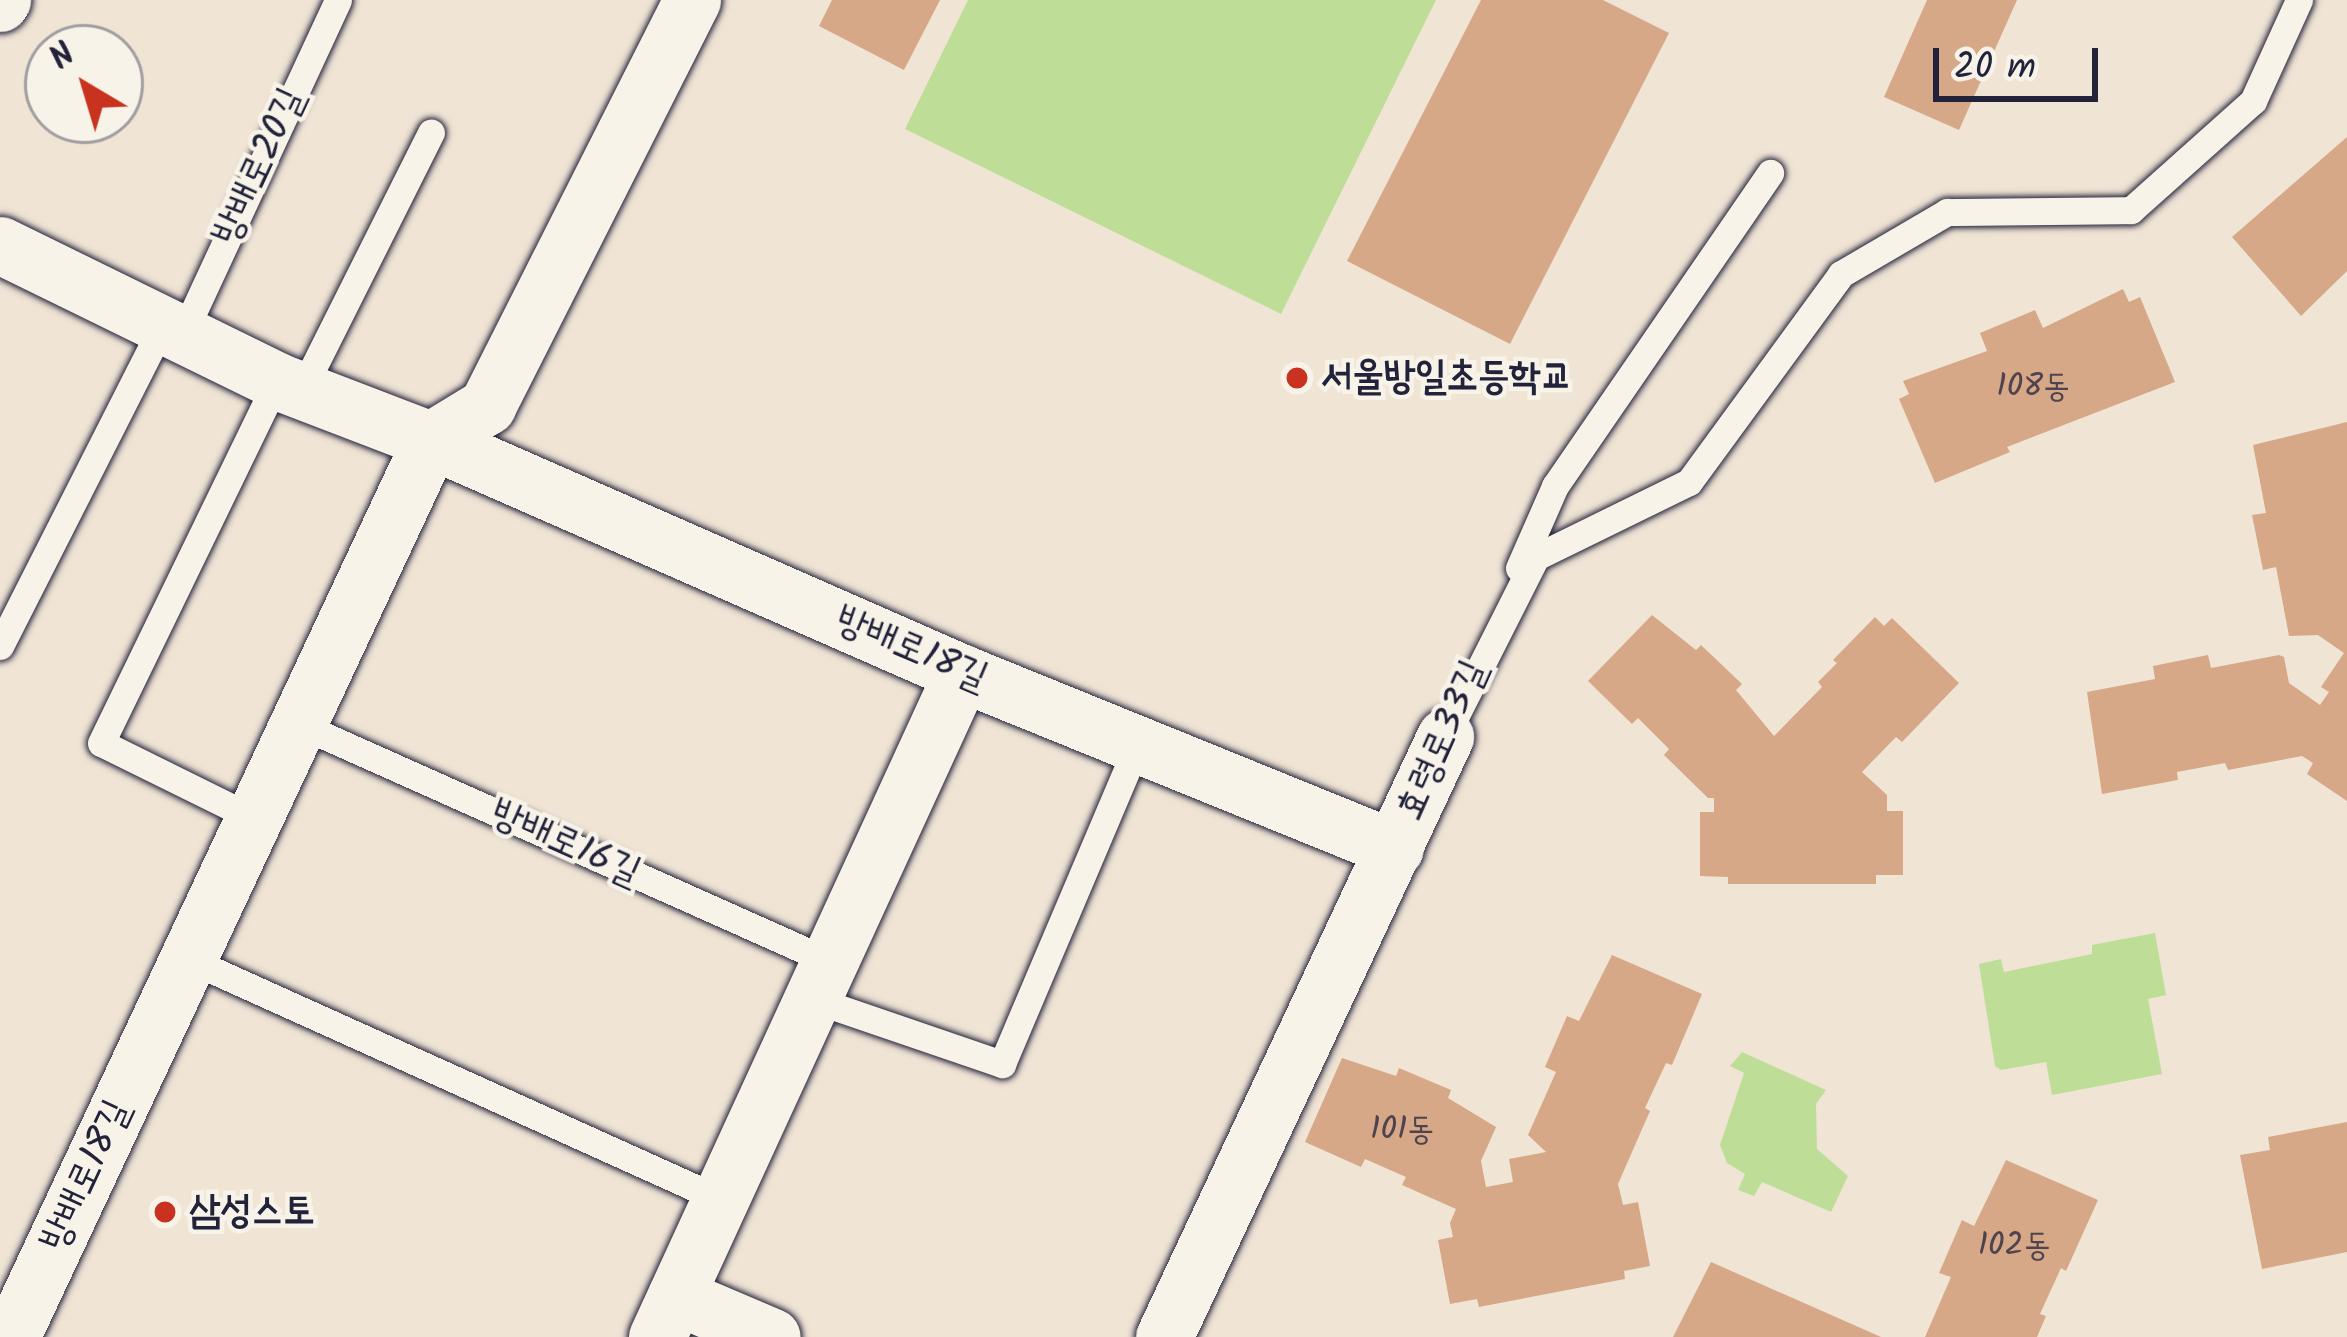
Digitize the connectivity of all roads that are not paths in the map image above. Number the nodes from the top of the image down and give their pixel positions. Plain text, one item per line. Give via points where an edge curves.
1 (338, 0) edge
2 (692, 0) edge
3 (2299, 0) edge
4 (431, 132) dead end
5 (1770, 173) dead end
6 (0, 245) edge
7 (173, 329) junction
8 (290, 386) junction
9 (431, 440) junction
10 (0, 646) edge
11 (962, 673) junction
12 (298, 724) junction
13 (1445, 737) junction
14 (1138, 744) junction
15 (253, 818) junction
16 (1395, 849) junction
17 (188, 959) junction
18 (824, 981) junction
19 (722, 1200) junction
20 (666, 1317) edge
21 (11, 1337) edge
22 (772, 1337) edge
23 (1164, 1337) edge

1 - 7 lane, 방배로20길
2 - 9 street via 487,406
3 - 13 lane via 2253,101 2131,210 1947,212 1841,274 1689,482 1536,557
4 - 8 lane
5 - 13 lane, 효령로33길 via 1555,486
6 - 7 street, 방배로18길
7 - 8 street, 방배로18길
7 - 10 lane, 방배로20길
8 - 9 street, 방배로18길
8 - 15 lane via 101,743
9 - 11 street, 방배로18길
9 - 12 street, 방배로18길
11 - 14 street, 방배로18길
11 - 18 street
12 - 15 street, 방배로18길
12 - 18 lane, 방배로16길
13 - 16 street, 효령로33길
14 - 16 street, 방배로18길
14 - 18 lane, 방배로16길 via 1002,1064
15 - 17 street, 방배로18길
16 - 23 street, 효령로33길
17 - 19 lane
17 - 21 street, 방배로18길
18 - 19 street
19 - 20 street
20 - 22 street

